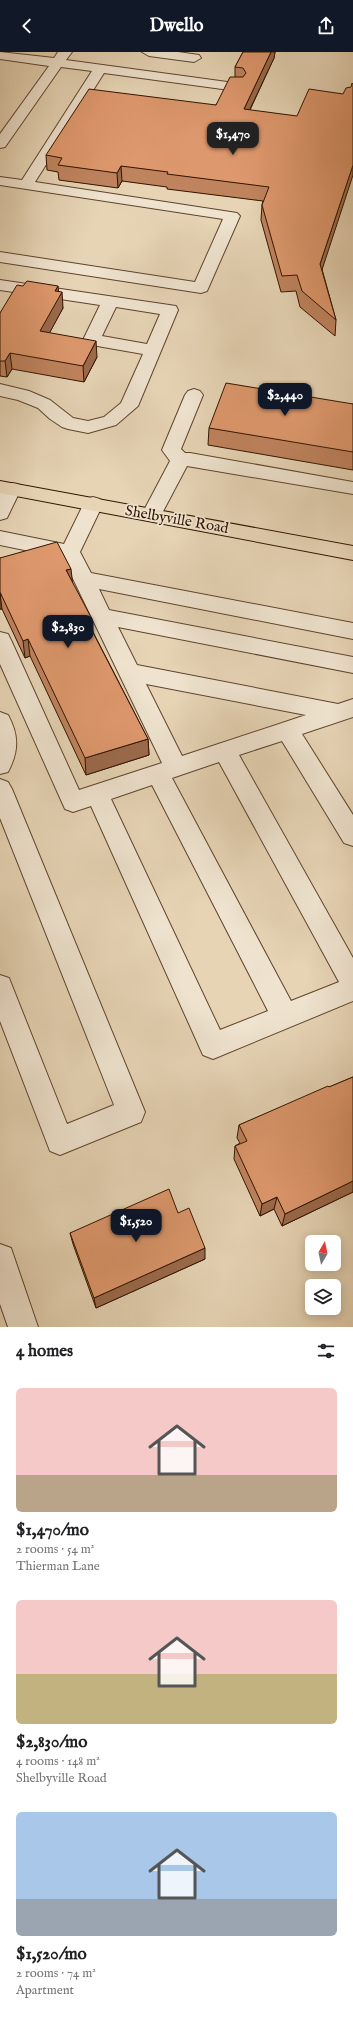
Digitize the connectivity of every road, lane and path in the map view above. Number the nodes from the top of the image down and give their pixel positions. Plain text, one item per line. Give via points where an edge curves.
1 (153, 52) edge
2 (0, 55) edge
3 (61, 57) edge
4 (194, 58) dead end
5 (101, 68) junction
6 (237, 87) edge
7 (1, 142) edge
8 (0, 181) edge
9 (26, 185) junction
10 (0, 257) edge
11 (0, 285) edge
12 (110, 301) junction
13 (153, 350) junction
14 (0, 390) edge
15 (194, 395) dead end
16 (180, 460) junction
17 (5, 488) edge
18 (353, 488) edge
19 (93, 504) junction
20 (0, 513) edge
21 (152, 514) junction
22 (0, 538) edge
23 (70, 552) junction
24 (353, 552) edge
25 (84, 579) junction
26 (102, 616) junction
27 (353, 631) edge
28 (0, 640) edge
29 (353, 665) edge
30 (129, 672) junction
31 (346, 711) edge
32 (0, 721) edge
33 (287, 730) junction
34 (225, 751) junction
35 (0, 765) edge
36 (167, 770) junction
37 (0, 789) edge
38 (97, 794) junction
39 (353, 836) edge
40 (353, 983) edge
41 (0, 986) edge
42 (353, 989) edge
43 (285, 1016) junction
44 (0, 1259) edge
45 (23, 1327) edge

1 - 4 street
2 - 3 street
3 - 5 street
3 - 7 street
5 - 6 street
5 - 9 street
8 - 9 street
9 - 10 street via 232,216 201,288
11 - 12 street
12 - 13 street via 170,310
12 - 13 street via 92,340
13 - 14 street via 129,406 110,421 88,427 68,423 44,404 23,395
15 - 16 street via 171,450
16 - 18 street via 190,459
16 - 21 street
17 - 19 main road, Shelbyville Road
17 - 20 street
19 - 21 main road, Shelbyville Road
19 - 23 street
21 - 24 main road, Shelbyville Road
22 - 23 street
23 - 25 street
25 - 26 street
25 - 27 street
26 - 29 street
26 - 30 street
28 - 38 street via 73,802
30 - 31 street
30 - 36 street
31 - 33 street
32 - 35 street via 6,737 5,756
33 - 34 street
33 - 39 street
34 - 36 street
34 - 40 street
36 - 38 street
36 - 43 street
37 - 41 street via 131,1112 60,1141
38 - 43 street via 213,1046
42 - 43 street
44 - 45 street

